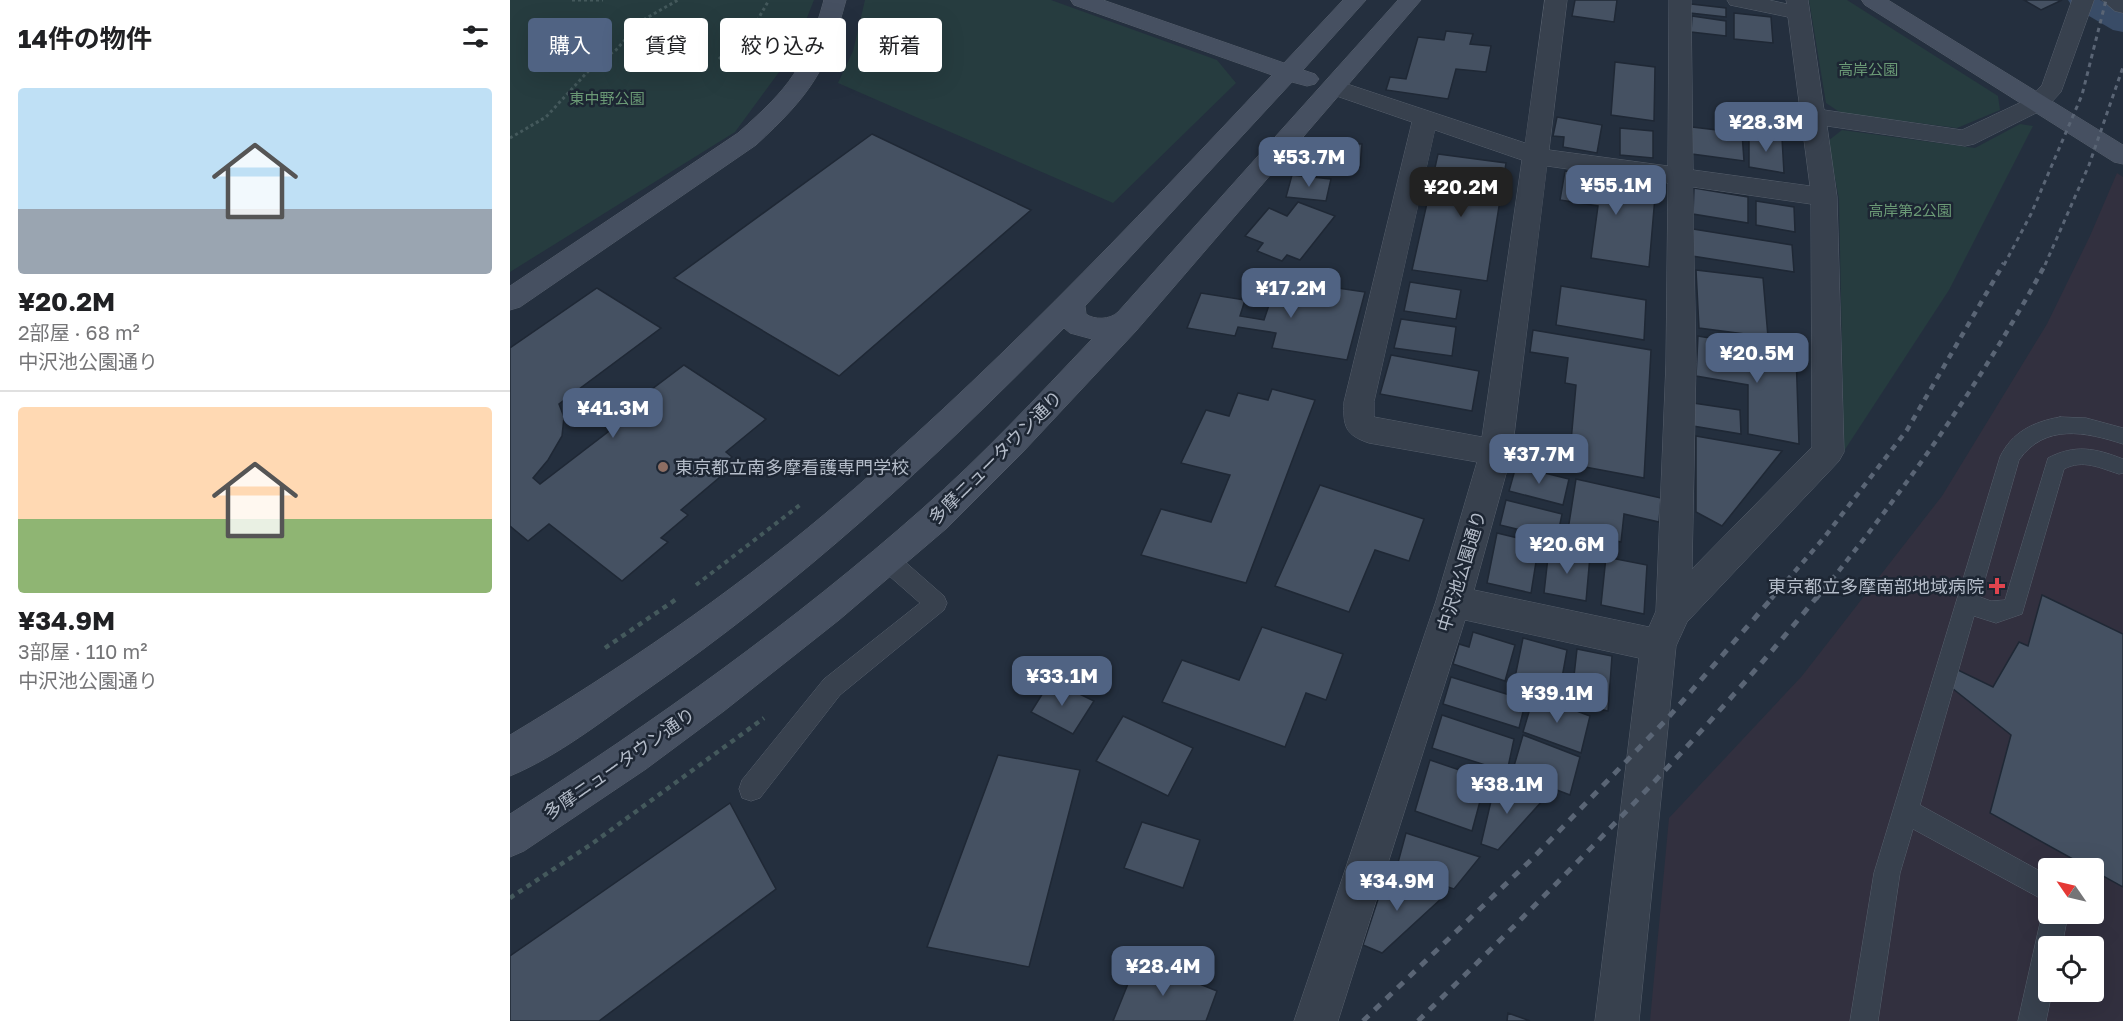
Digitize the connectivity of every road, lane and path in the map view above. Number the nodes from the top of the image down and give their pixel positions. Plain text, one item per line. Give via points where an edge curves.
1 (572, 0) edge
2 (603, 0) edge
3 (678, 0) edge
4 (769, 0) edge
5 (835, 0) edge
6 (1082, 0) edge
7 (1355, 0) edge
8 (1410, 0) edge
9 (1556, 0) edge
10 (1680, 0) edge
11 (1738, 0) edge
12 (1873, 0) edge
13 (1910, 0) edge
14 (2113, 0) edge
15 (2082, 4) edge
16 (2123, 6) edge
17 (1798, 7) edge
18 (612, 53) edge
19 (719, 59) dead end
20 (587, 72) edge
21 (1287, 72) junction
22 (1333, 87) junction
23 (2046, 95) junction
24 (1811, 116) junction
25 (1425, 119) junction
26 (2123, 130) edge
27 (510, 138) edge
28 (1536, 156) junction
29 (2123, 156) edge
30 (1681, 176) junction
31 (1824, 197) junction
32 (510, 300) edge
33 (1071, 302) junction
34 (1126, 323) junction
35 (2123, 435) edge
36 (1496, 452) junction
37 (2120, 466) dead end
38 (802, 503) dead end
39 (886, 560) junction
40 (692, 588) dead end
41 (682, 595) dead end
42 (1453, 601) junction
43 (1967, 602) junction
44 (1674, 611) junction
45 (1658, 646) junction
46 (604, 649) dead end
47 (766, 716) dead end
48 (510, 758) edge
49 (751, 789) dead end
50 (1906, 811) junction
51 (510, 837) edge
52 (2038, 884) edge
53 (510, 898) edge
54 (2053, 924) edge
55 (1316, 1021) edge
56 (1617, 1021) edge
57 (1864, 1021) edge
58 (2032, 1021) edge

1 - 2 path
3 - 18 path via 643,20
4 - 19 path via 754,26
5 - 32 main road via 819,53 780,110 747,139
6 - 21 main road
7 - 21 main road
8 - 22 main road, 多摩ニュータウン通り
9 - 28 street, 中沢池公園通り
10 - 30 street
11 - 17 street
12 - 23 main road
13 - 23 main road
14 - 16 street
15 - 23 street
17 - 24 street
20 - 27 path via 546,117
21 - 22 main road
21 - 33 main road
22 - 25 street
22 - 34 main road, 多摩ニュータウン通り
23 - 24 street via 1965,138
23 - 26 main road
23 - 29 main road
24 - 31 street
25 - 28 street
25 - 36 street via 1359,402 1359,422 1369,430
28 - 30 street
28 - 36 street, 中沢池公園通り
30 - 31 street
30 - 44 street via 1681,363
31 - 44 street via 1828,452
33 - 34 main road via 1072,320 1082,327 1110,330
33 - 48 main road via 940,432 800,554 714,620
34 - 39 main road, 多摩ニュータウン通り via 981,472
35 - 43 lane via 2072,425 2045,429 2026,438 2010,457
36 - 42 street, 中沢池公園通り
37 - 43 lane via 2094,456 2071,454 2055,464 2014,607 1992,614
38 - 40 path
39 - 49 lane via 936,603 832,687
39 - 51 main road, 多摩ニュータウン通り via 748,673
41 - 46 path
42 - 45 street
42 - 55 street, 中沢池公園通り
43 - 50 lane
44 - 45 street
45 - 56 street
47 - 53 path via 593,843
50 - 52 lane
50 - 57 lane via 1887,873
54 - 58 lane

